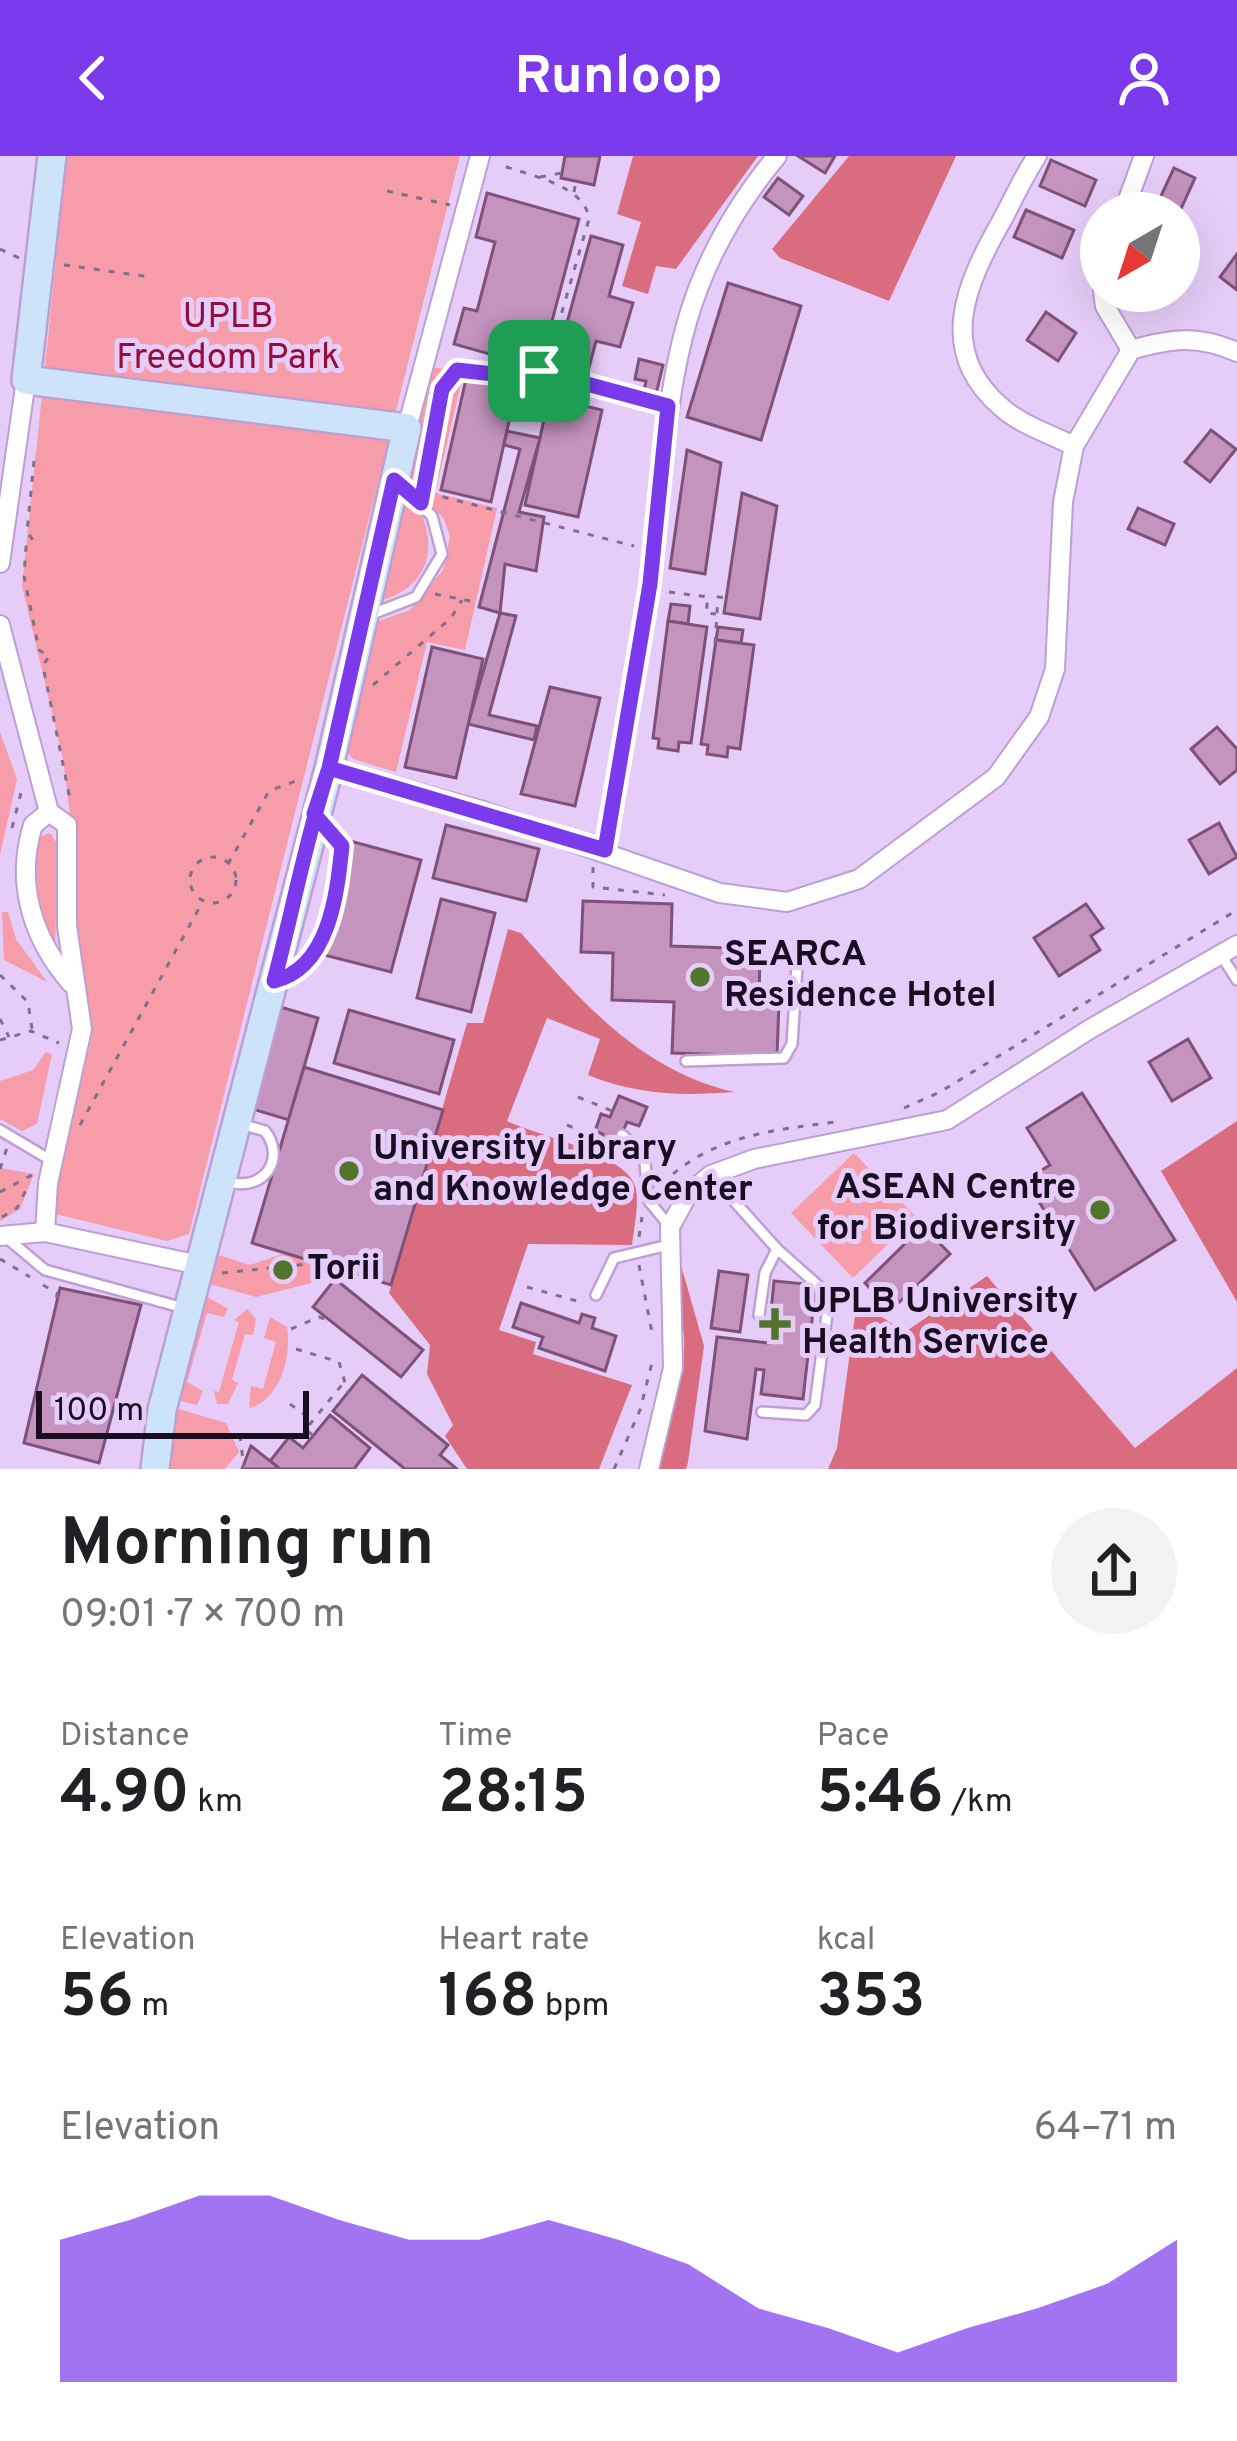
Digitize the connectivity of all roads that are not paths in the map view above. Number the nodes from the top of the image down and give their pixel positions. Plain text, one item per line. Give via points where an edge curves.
1 (52, 156) edge
2 (777, 156) edge
3 (1037, 156) edge
4 (1144, 156) edge
5 (480, 157) edge
6 (1131, 192) edge
7 (1109, 312) edge
8 (1131, 350) junction
9 (1237, 352) edge
10 (26, 380) junction
11 (406, 428) junction
12 (1074, 446) junction
13 (394, 480) junction
14 (0, 562) edge
15 (362, 617) junction
16 (0, 626) edge
17 (318, 773) junction
18 (49, 812) junction
19 (314, 814) junction
20 (605, 850) junction
21 (1229, 950) edge
22 (798, 951) dead end
23 (1237, 980) edge
24 (274, 981) junction
25 (71, 983) junction
26 (686, 1061) dead end
27 (240, 1124) junction
28 (0, 1130) edge
29 (622, 1135) dead end
30 (44, 1158) junction
31 (711, 1175) junction
32 (223, 1180) junction
33 (45, 1232) junction
34 (669, 1236) junction
35 (3, 1237) edge
36 (777, 1249) junction
37 (198, 1270) junction
38 (596, 1295) road end
39 (189, 1309) junction
40 (758, 1315) dead end
41 (762, 1412) dead end
42 (155, 1469) edge
43 (649, 1469) edge

1 - 10 street via 28,259
2 - 20 street via 731,215 686,310
3 - 12 street via 972,271 961,344 973,375 1001,408
4 - 6 street
5 - 11 street
7 - 8 street
8 - 9 street via 1173,337
8 - 12 street
10 - 11 street
10 - 14 street
11 - 13 street
12 - 20 street via 1063,502 1055,669 1039,717 996,778 859,879 787,902 720,893
13 - 15 street
13 - 15 lane via 422,497 442,540 438,568 398,607
15 - 17 street
16 - 18 street
17 - 19 street
17 - 20 street
18 - 25 street via 67,825 71,845
18 - 25 street via 33,825 25,878 37,934
19 - 24 street
19 - 24 lane via 342,846 339,876 317,951 292,976
21 - 23 lane
21 - 31 street via 947,1120 800,1148
22 - 26 lane via 792,1044 784,1058
24 - 27 street
25 - 30 street via 82,1029
27 - 32 street
27 - 32 lane via 271,1138 265,1177 249,1188
28 - 30 lane
29 - 34 lane via 644,1154 650,1201
30 - 33 street
31 - 34 street via 688,1194
31 - 36 lane
32 - 37 street
33 - 35 street
33 - 37 street
34 - 38 lane via 614,1258
34 - 43 street via 673,1368
35 - 39 lane via 45,1270
36 - 40 lane
36 - 41 lane via 824,1290 827,1314 814,1406 806,1415
37 - 39 street
39 - 42 street

